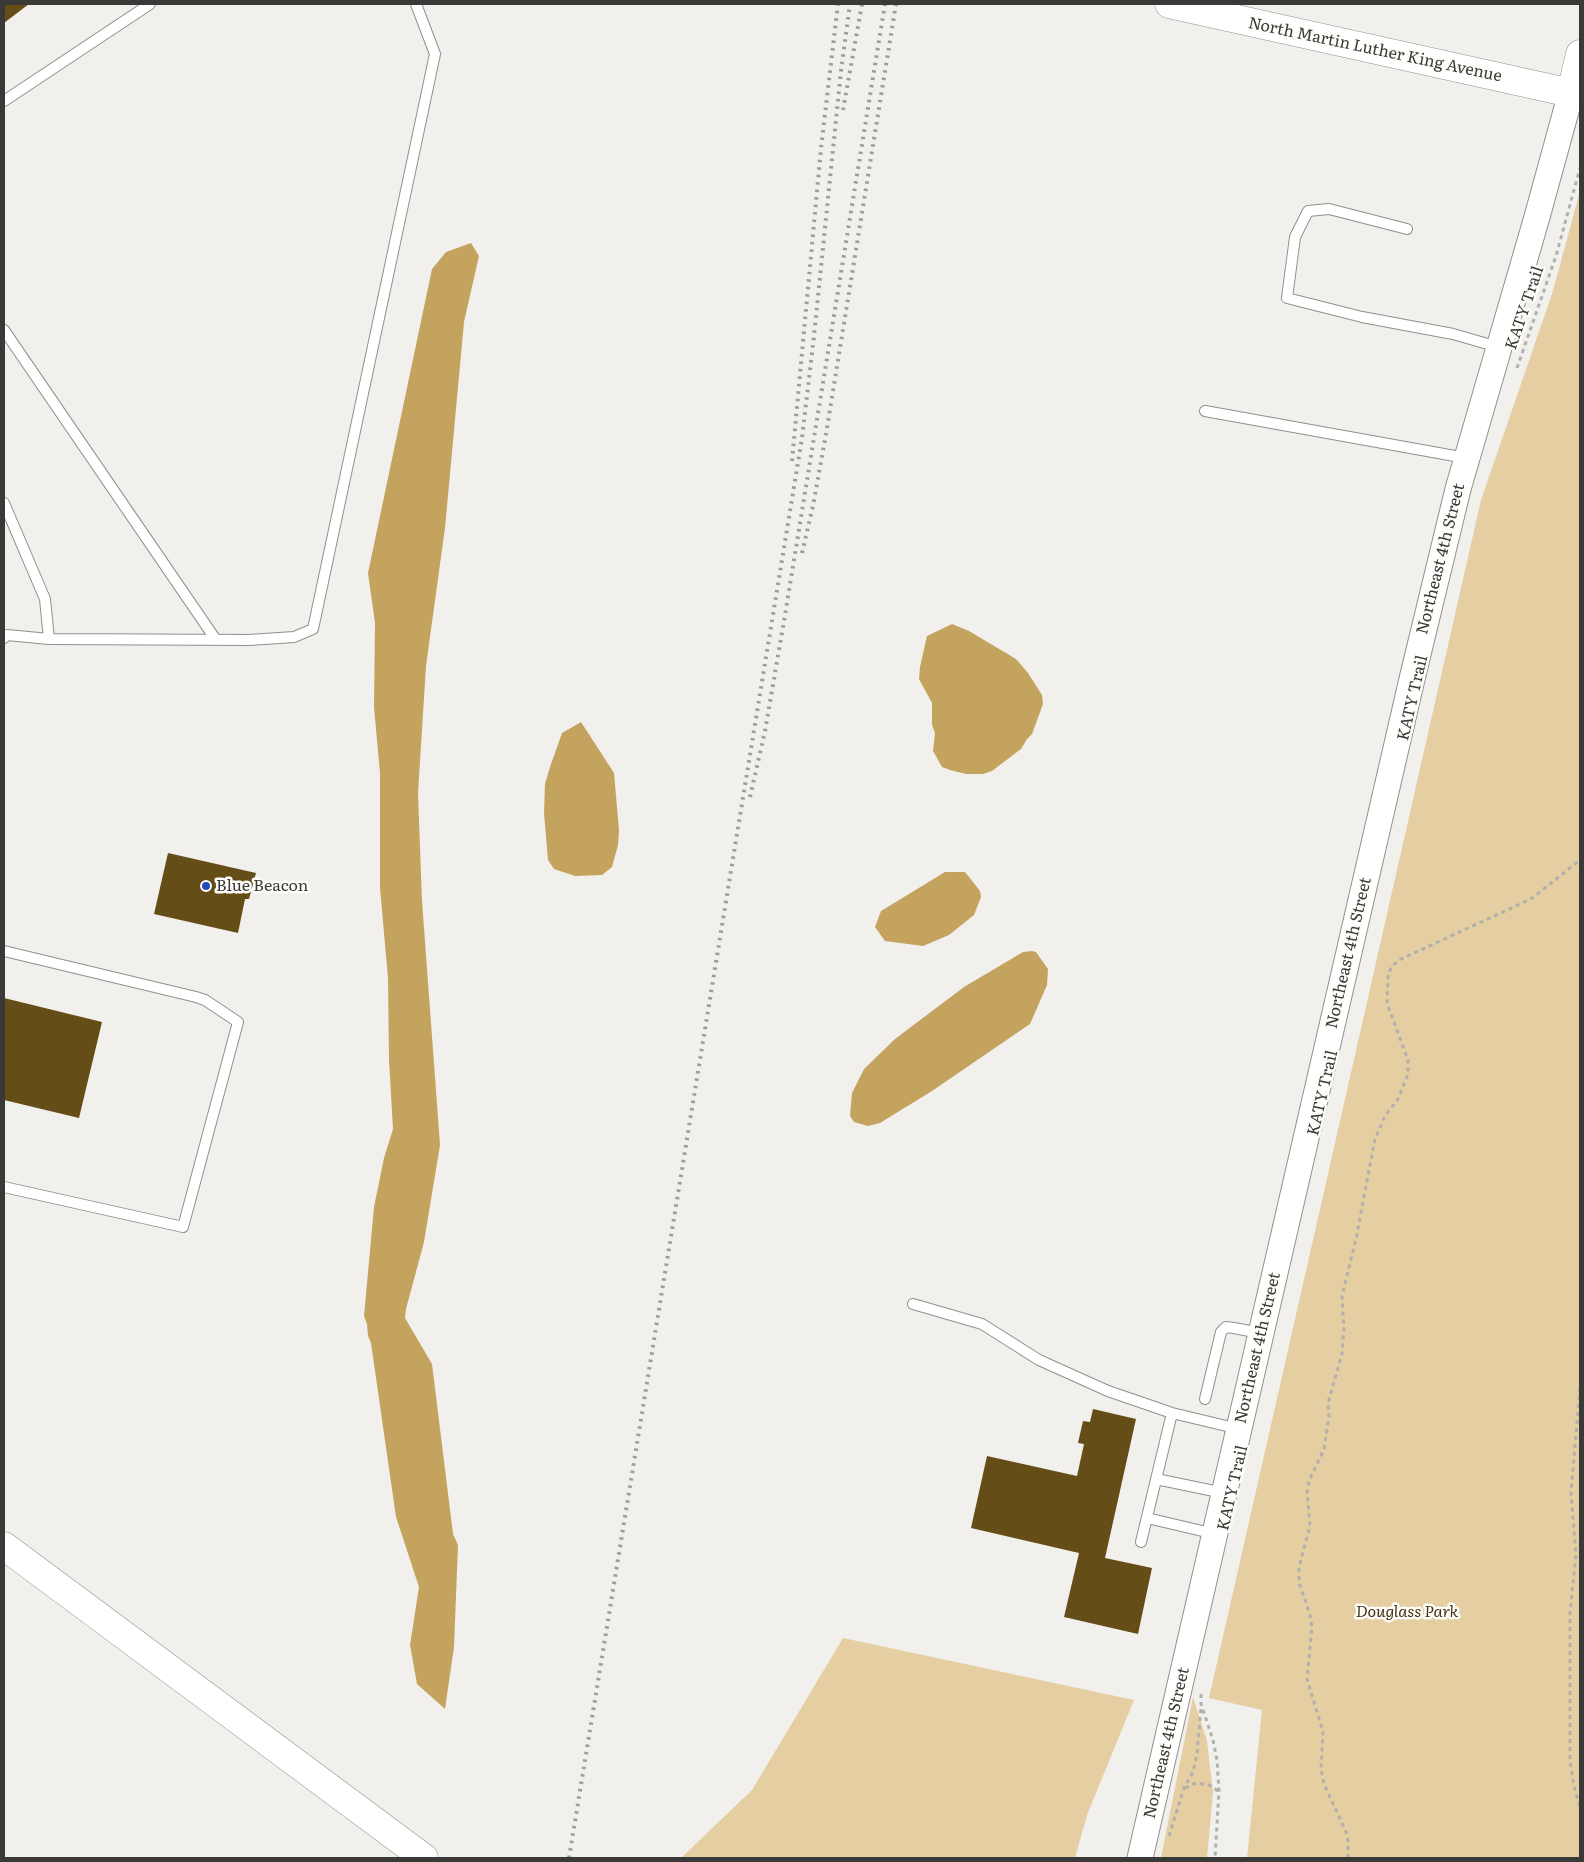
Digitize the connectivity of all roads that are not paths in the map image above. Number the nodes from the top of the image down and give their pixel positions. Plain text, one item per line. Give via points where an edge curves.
1 (150, 4) edge
2 (416, 4) edge
3 (1169, 4) edge
4 (1580, 54) edge
5 (1576, 94) edge
6 (4, 101) edge
7 (1407, 229) dead end
8 (4, 330) edge
9 (1499, 348) junction
10 (1205, 410) dead end
11 (1467, 458) junction
12 (4, 503) edge
13 (5, 635) edge
14 (49, 639) junction
15 (216, 640) junction
16 (4, 951) edge
17 (4, 1187) edge
18 (912, 1304) dead end
19 (1262, 1334) junction
20 (1205, 1400) dead end
21 (1172, 1413) junction
22 (1240, 1429) junction
23 (1156, 1479) junction
24 (1225, 1493) junction
25 (1147, 1518) junction
26 (1216, 1534) junction
27 (1140, 1542) dead end
28 (4, 1546) edge
29 (424, 1858) edge
30 (1140, 1858) edge

1 - 6 lane
2 - 15 lane via 435,54 313,629 294,637
3 - 5 main road, North Martin Luther King Avenue
4 - 5 main road, Northeast 4th Street
5 - 9 street, Northeast 4th Street
7 - 9 lane via 1329,209 1308,211 1295,237 1287,298 1362,317 1453,334
8 - 15 lane
9 - 11 street, Northeast 4th Street
10 - 11 lane
11 - 19 street, Northeast 4th Street via 1412,679
12 - 14 lane via 45,599
13 - 14 lane
14 - 15 lane
16 - 17 lane via 196,997 238,1022 183,1226
18 - 21 lane via 982,1324 1039,1360 1108,1391
19 - 20 lane via 1226,1327 1221,1332
19 - 22 street, Northeast 4th Street
21 - 22 lane
21 - 23 lane
22 - 24 street, Northeast 4th Street
23 - 24 lane
23 - 25 lane
24 - 26 street, Northeast 4th Street
25 - 26 lane
25 - 27 lane
26 - 30 street, Northeast 4th Street
28 - 29 main road

